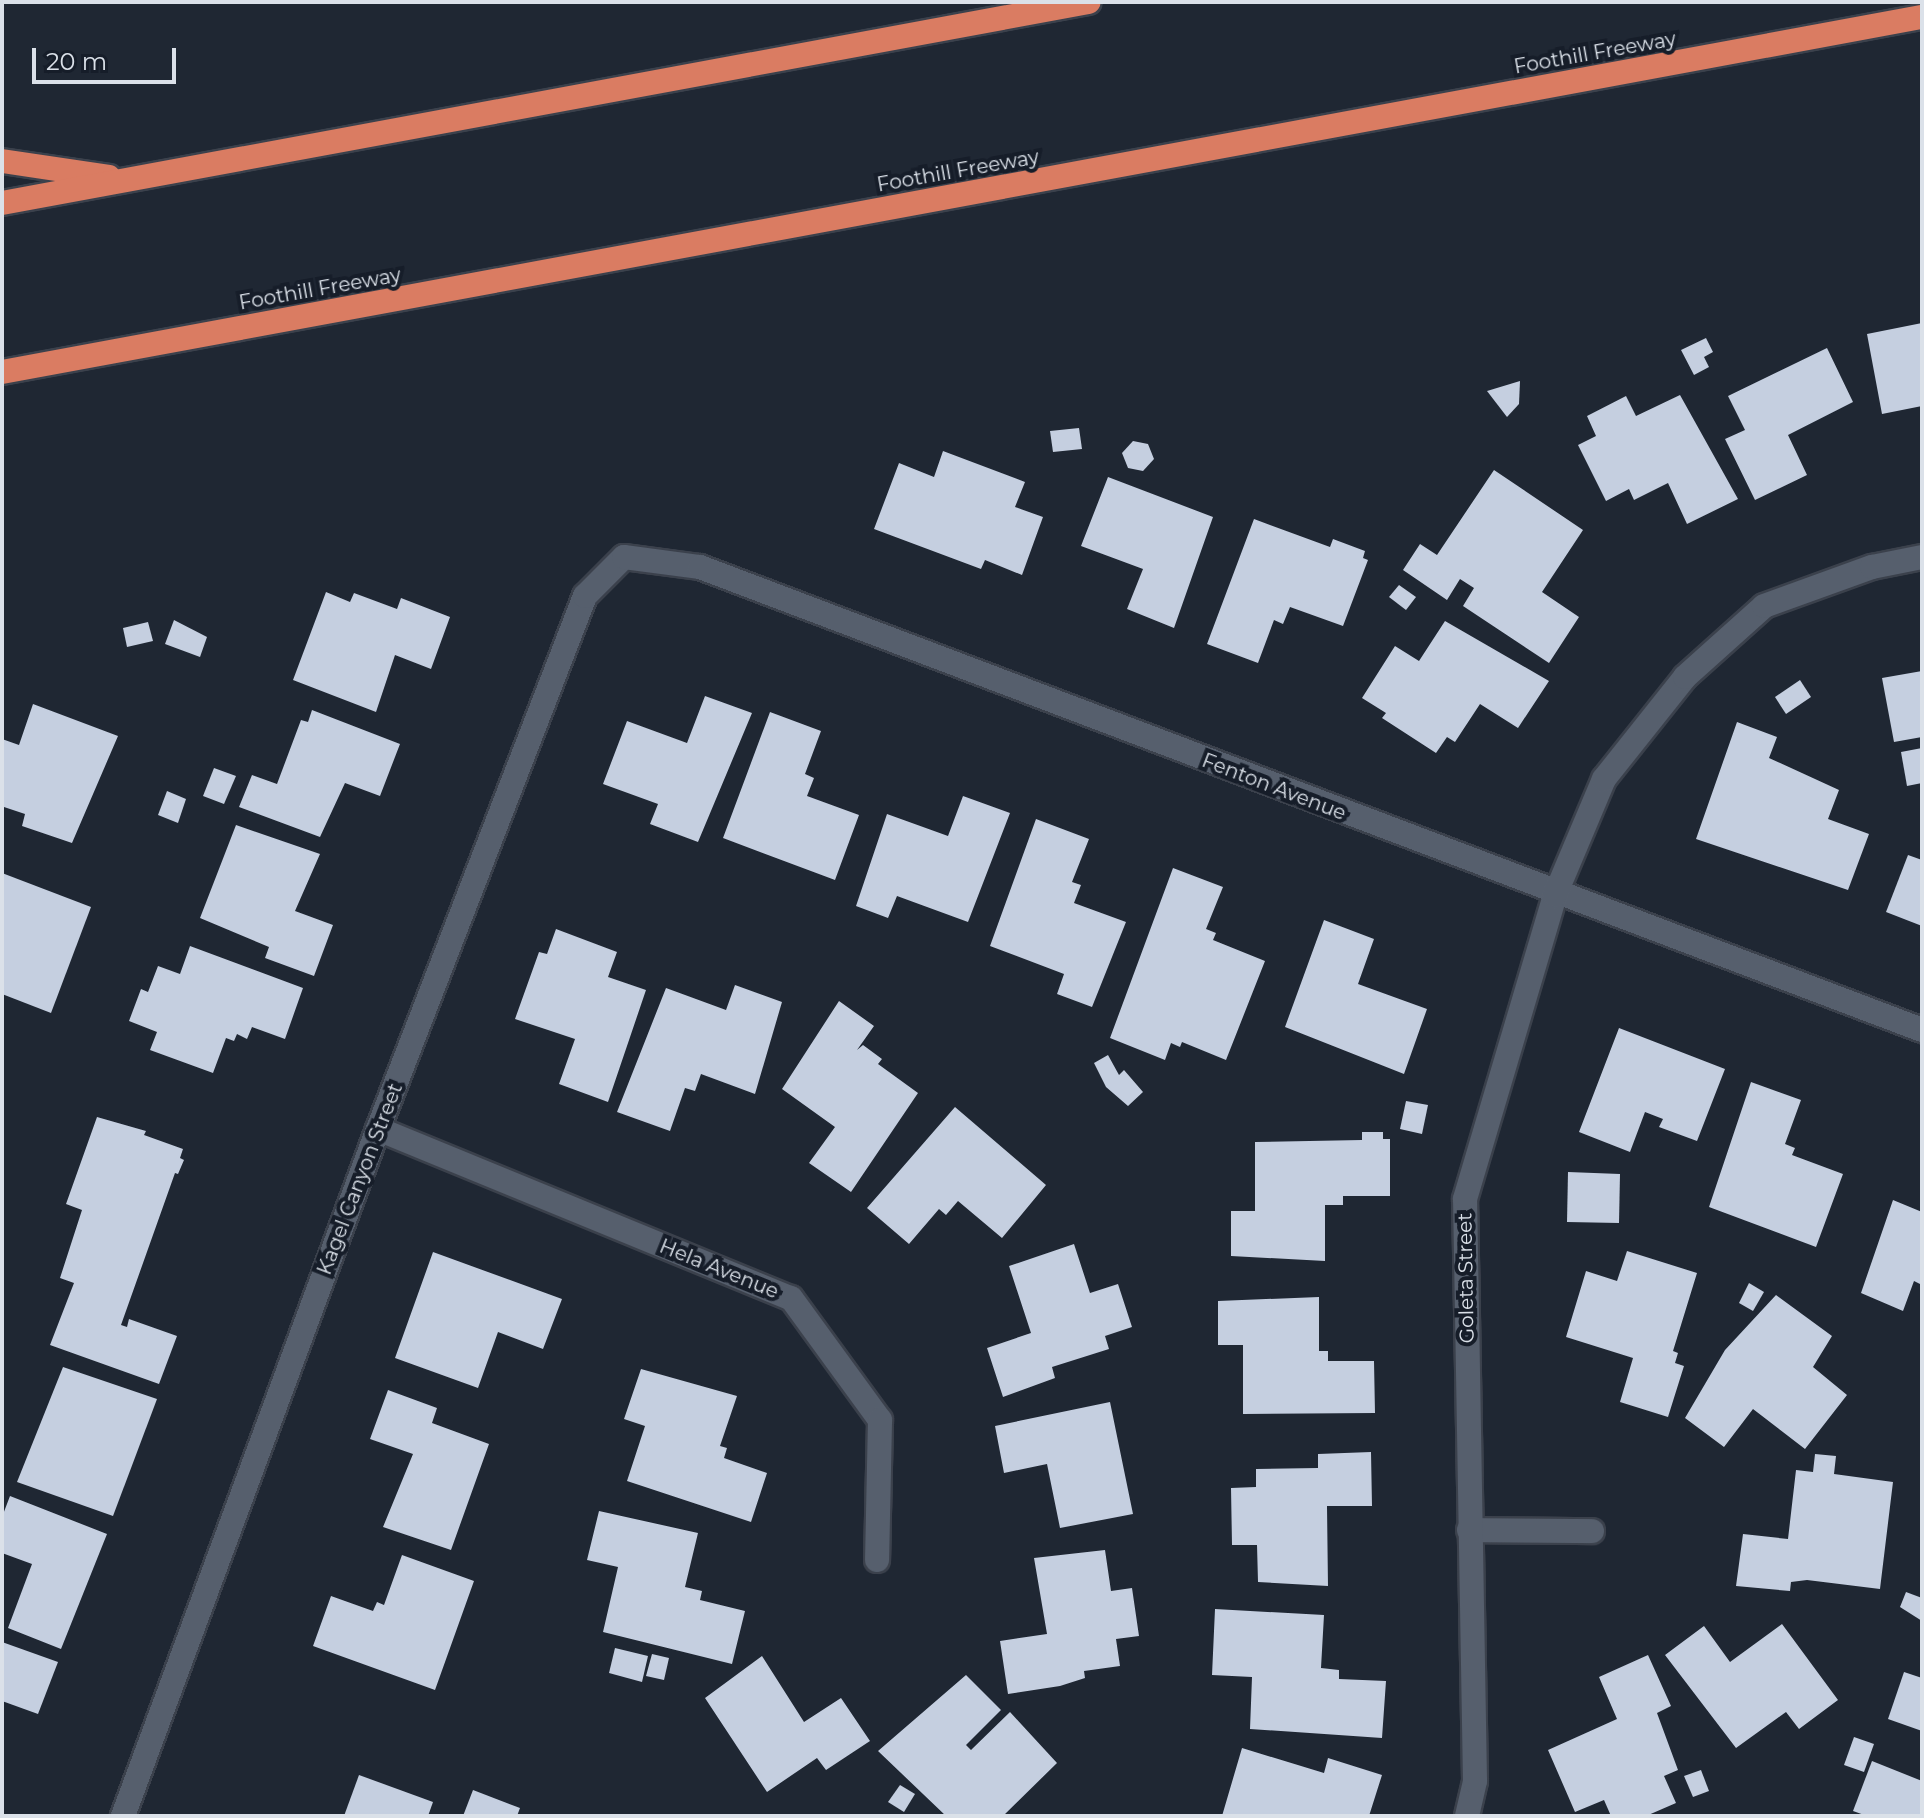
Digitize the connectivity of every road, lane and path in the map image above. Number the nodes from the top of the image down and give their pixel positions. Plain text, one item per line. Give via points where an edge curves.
1 (1089, 2) edge
2 (1922, 17) edge
3 (2, 161) edge
4 (127, 180) junction
5 (2, 203) edge
6 (2, 372) edge
7 (624, 557) joint
8 (1922, 557) edge
9 (1555, 895) junction
10 (1922, 1030) edge
11 (378, 1129) junction
12 (1469, 1530) junction
13 (1592, 1531) dead end
14 (877, 1560) dead end
15 (123, 1816) edge
16 (1467, 1816) edge

1 - 4 highway
2 - 6 highway, Foothill Freeway
3 - 4 highway
4 - 5 highway
7 - 9 street, Fenton Avenue via 700,567
7 - 11 street, Kagel Canyon Street via 585,596
8 - 9 street, Goleta Street via 1872,567 1764,606 1685,677 1604,779
9 - 10 street, Fenton Avenue
9 - 12 street, Goleta Street via 1465,1199
11 - 14 street, Hela Avenue via 791,1298 880,1420
11 - 15 street, Kagel Canyon Street
12 - 13 street
12 - 16 street, Goleta Street via 1475,1781

